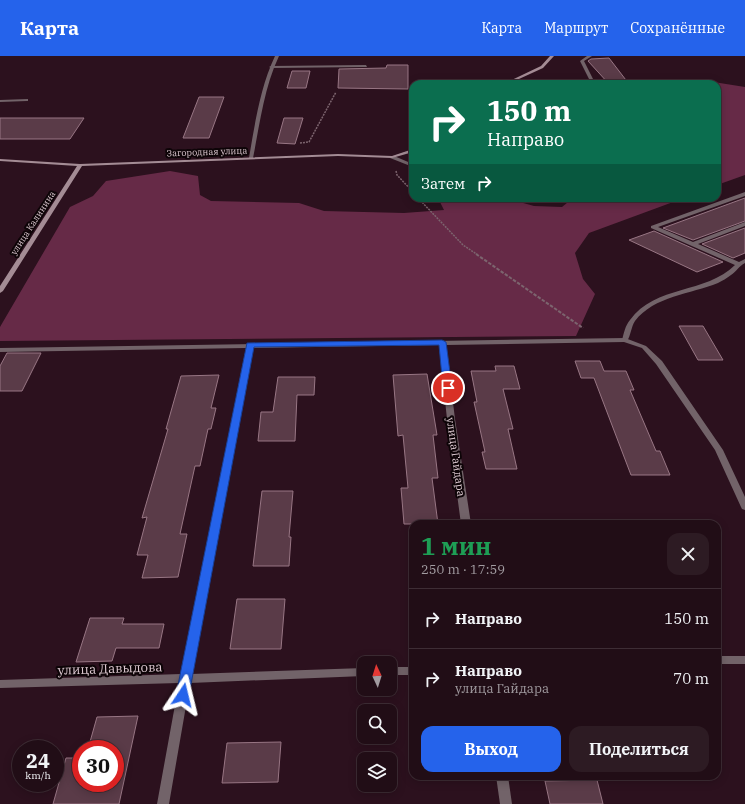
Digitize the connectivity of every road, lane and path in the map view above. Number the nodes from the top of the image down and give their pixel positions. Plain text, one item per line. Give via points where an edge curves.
1 (276, 56) edge
2 (552, 56) edge
3 (590, 56) edge
4 (366, 66) dead end
5 (271, 67) junction
6 (514, 80) edge
7 (592, 80) edge
8 (336, 92) dead end
9 (27, 100) dead end
10 (0, 101) edge
11 (295, 144) dead end
12 (409, 151) edge
13 (392, 156) junction
14 (251, 158) junction
15 (0, 160) edge
16 (409, 164) edge
17 (80, 165) junction
18 (745, 194) edge
19 (422, 202) edge
20 (745, 224) edge
21 (693, 244) junction
22 (742, 263) edge
23 (0, 291) edge
24 (602, 340) junction
25 (626, 340) junction
26 (442, 342) junction
27 (250, 345) junction
28 (0, 350) edge
29 (745, 507) edge
30 (465, 520) edge
31 (721, 660) edge
32 (745, 660) edge
33 (409, 670) edge
34 (397, 671) edge
35 (357, 672) edge
36 (185, 679) junction
37 (0, 684) edge
38 (503, 780) edge
39 (163, 804) edge
40 (506, 804) edge

1 - 5 street
2 - 6 street via 542,67
3 - 7 street via 582,61
4 - 5 street
5 - 14 street
8 - 11 path via 309,142
9 - 10 street
12 - 13 street, Загородная улица
13 - 14 street, Загородная улица
13 - 16 street
14 - 17 street, Загородная улица
15 - 17 street, Загородная улица
17 - 23 street, улица Калинина
18 - 21 street via 653,227
19 - 24 path via 463,245
20 - 21 street
21 - 22 street
22 - 25 street via 734,271 709,284 649,304 632,321
24 - 25 street
24 - 26 street
25 - 29 street via 644,347 659,363 719,450
26 - 27 street
26 - 30 street, улица Гайдара
27 - 28 street
27 - 36 street
31 - 32 street
33 - 34 street
35 - 36 street, улица Давыдова
36 - 37 street, улица Давыдова
36 - 39 street
38 - 40 street

